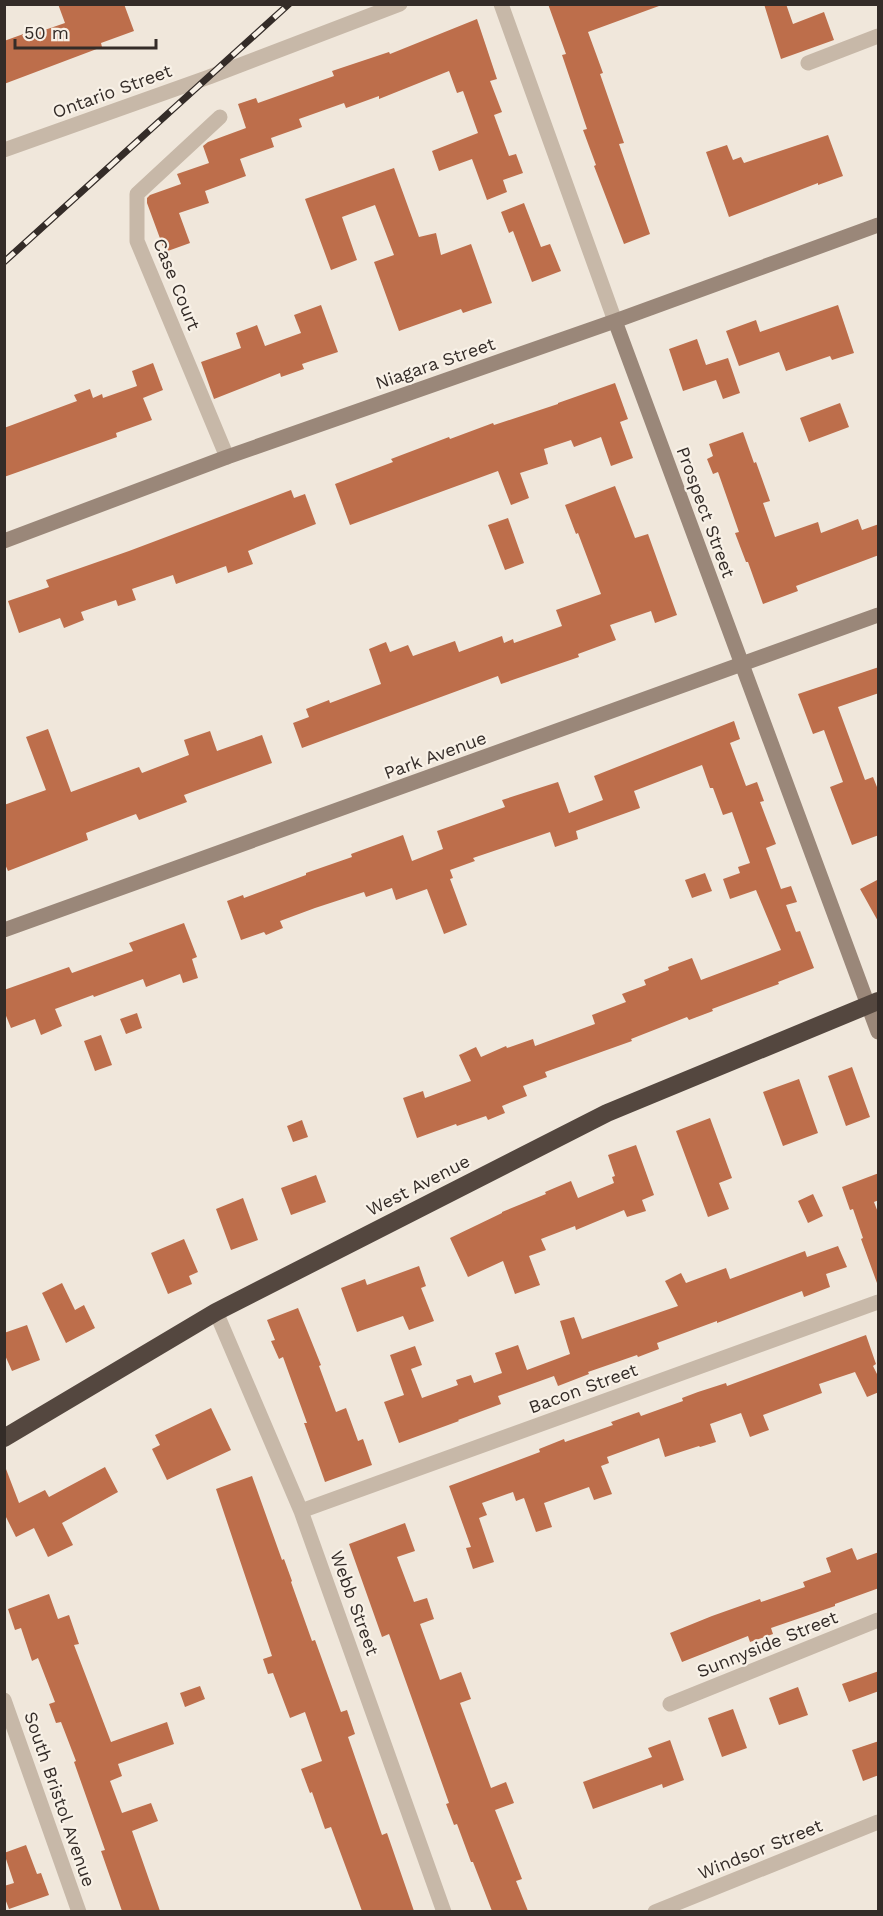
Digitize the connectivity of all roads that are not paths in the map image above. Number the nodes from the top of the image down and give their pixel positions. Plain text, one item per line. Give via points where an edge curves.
1 (400, 4) edge
2 (501, 4) edge
3 (879, 36) edge
4 (808, 63) dead end
5 (220, 117) dead end
6 (4, 150) edge
7 (879, 225) edge
8 (615, 321) junction
9 (227, 457) junction
10 (4, 541) edge
11 (879, 615) edge
12 (742, 666) junction
13 (4, 930) edge
14 (874, 1002) edge
15 (879, 1032) edge
16 (879, 1302) edge
17 (216, 1312) junction
18 (4, 1438) edge
19 (301, 1511) junction
20 (879, 1620) edge
21 (4, 1700) edge
22 (670, 1704) dead end
23 (879, 1822) edge
24 (79, 1911) edge
25 (444, 1911) edge
26 (655, 1911) edge

1 - 6 street, Ontario Street
2 - 8 street, Prospect Street
3 - 4 street
5 - 9 street, Case Court via 137,194 137,241
7 - 8 street, Niagara Street
8 - 9 street, Niagara Street
8 - 12 street, Prospect Street
9 - 10 street, Niagara Street
11 - 12 street, Park Avenue
12 - 13 street, Park Avenue
12 - 14 street, Prospect Street
14 - 15 street, Prospect Street
14 - 17 highway, West Avenue via 607,1113
16 - 19 street, Bacon Street
17 - 18 highway, West Avenue
17 - 19 street, Webb Street
19 - 25 street, Webb Street
20 - 22 street, Sunnyside Street
21 - 24 street, South Bristol Avenue
23 - 26 street, Windsor Street

